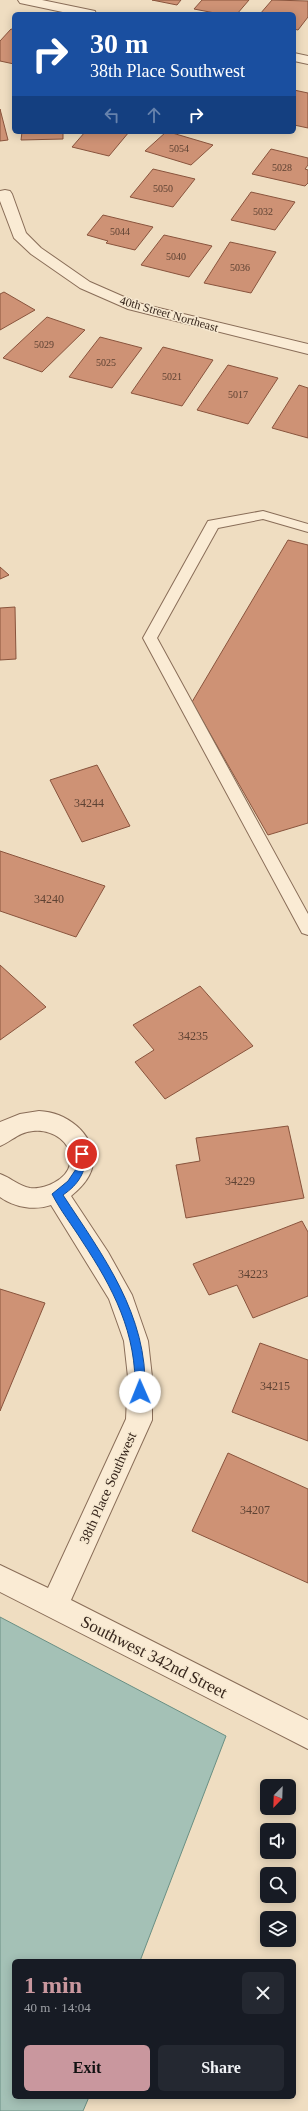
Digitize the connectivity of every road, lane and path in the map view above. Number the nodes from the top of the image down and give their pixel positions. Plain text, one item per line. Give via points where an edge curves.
1 (24, 0) edge
2 (81, 12) edge
3 (296, 57) edge
4 (308, 60) edge
5 (5, 194) dead end
6 (308, 349) edge
7 (308, 528) edge
8 (308, 929) edge
9 (0, 1136) edge
10 (0, 1184) edge
11 (57, 1194) junction
12 (0, 1578) edge
13 (54, 1606) junction
14 (308, 1735) edge

1 - 2 street
3 - 4 street
5 - 6 street, 40th Street Northeast via 19,235 36,251 84,284 133,306
7 - 8 lane via 263,515 213,524 150,638
9 - 11 street via 15,1125 32,1120 50,1121 77,1140 82,1154 80,1170 72,1184
10 - 11 street via 6,1191 22,1198 40,1199
11 - 13 street, 38th Place Southwest via 120,1295 136,1341 140,1377 139,1420
12 - 13 street, Southwest 342nd Street
13 - 14 street, Southwest 342nd Street

